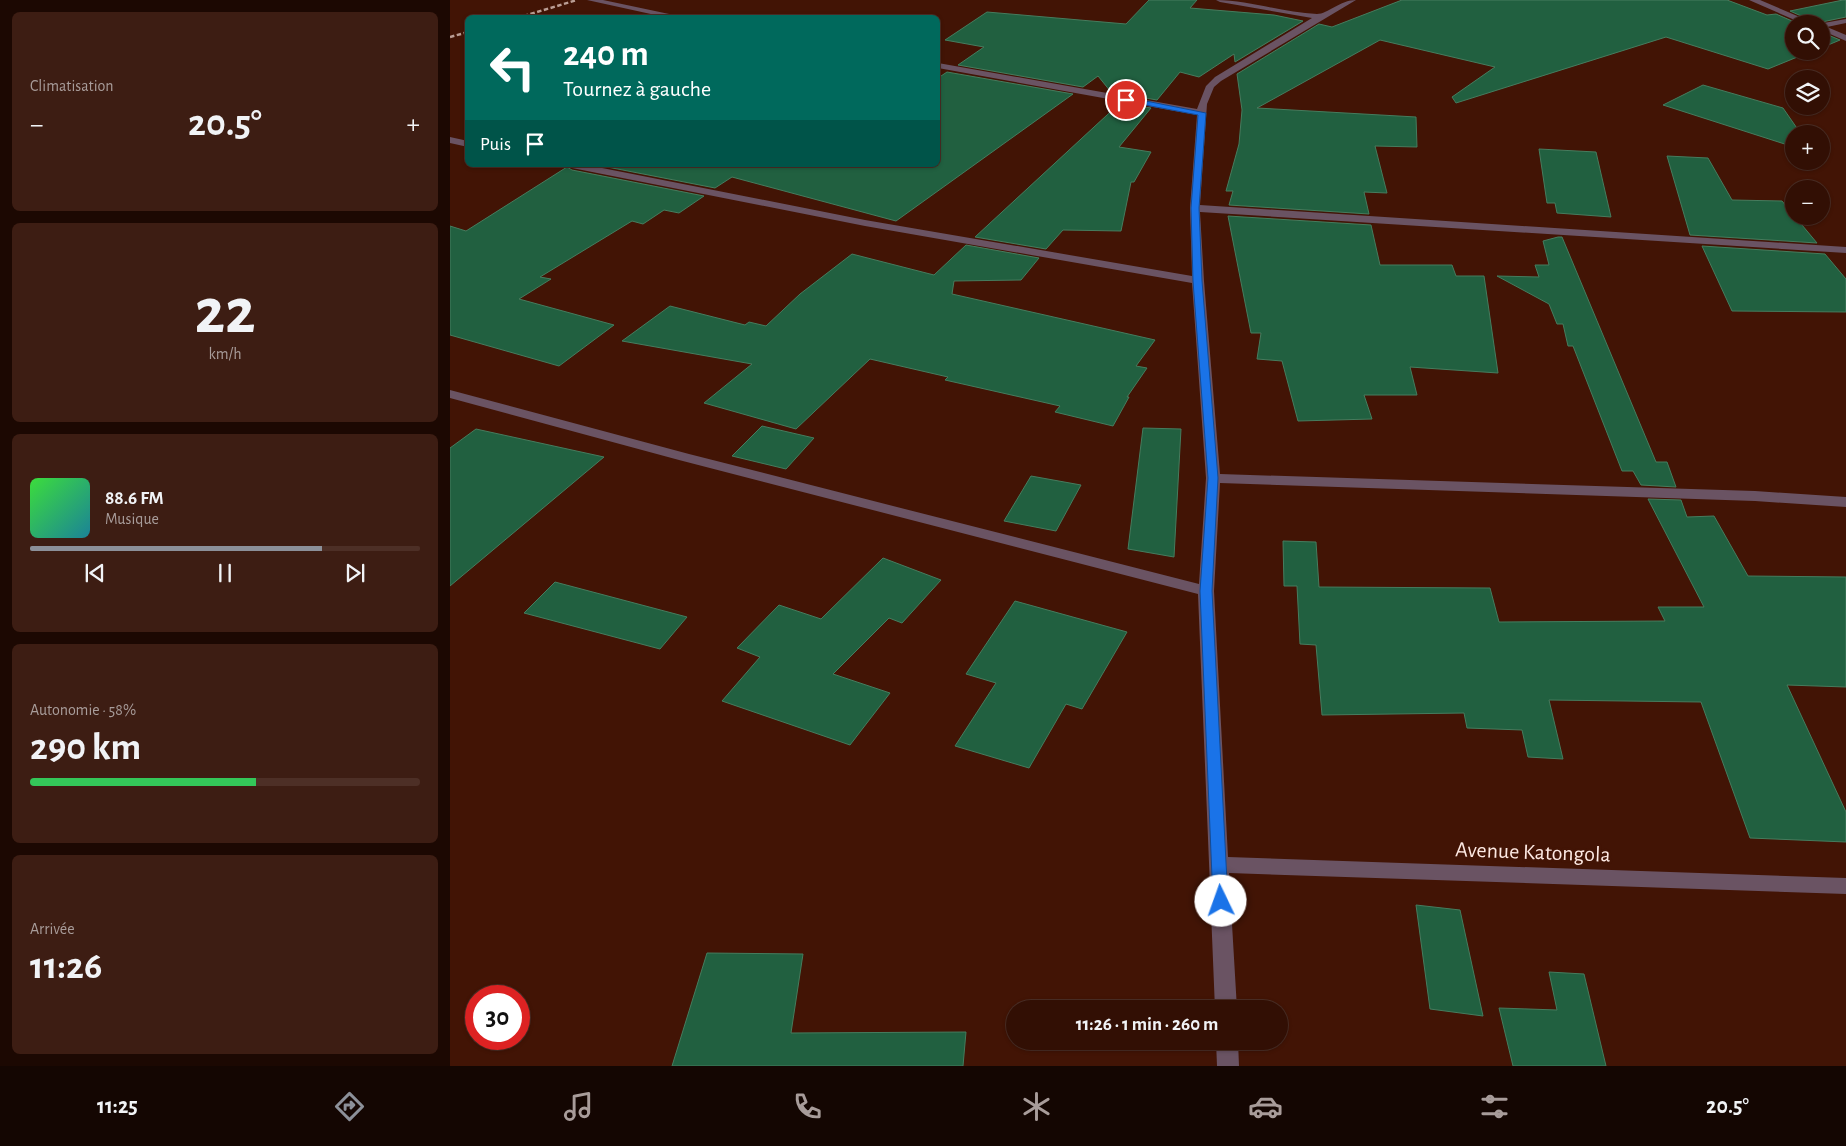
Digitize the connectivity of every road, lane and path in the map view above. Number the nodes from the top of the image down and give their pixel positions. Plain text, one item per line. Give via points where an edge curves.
1 (591, 0) edge
2 (1220, 0) edge
3 (1352, 0) edge
4 (1753, 0) edge
5 (668, 15) edge
6 (1790, 15) edge
7 (1320, 17) junction
8 (1846, 21) edge
9 (1830, 24) edge
10 (1830, 30) edge
11 (1846, 38) edge
12 (940, 65) edge
13 (1202, 113) junction
14 (450, 140) edge
15 (465, 143) edge
16 (582, 167) edge
17 (1195, 208) junction
18 (1846, 250) edge
19 (1198, 281) junction
20 (450, 394) edge
21 (1213, 478) junction
22 (1846, 502) edge
23 (1206, 591) junction
24 (1219, 865) junction
25 (1846, 886) edge
26 (1226, 1000) edge
27 (1227, 1050) edge
28 (1228, 1066) edge

1 - 5 street
2 - 7 street
3 - 7 street
4 - 6 street
7 - 13 street via 1210,86 1202,104
8 - 9 street
10 - 11 street
12 - 13 street
13 - 17 street
14 - 15 street
16 - 19 street via 865,223
17 - 18 street
17 - 19 street
19 - 21 street
20 - 23 street
21 - 22 street via 1755,496
21 - 23 street
23 - 24 street
24 - 25 street, Avenue Katongola
24 - 26 street
27 - 28 street

